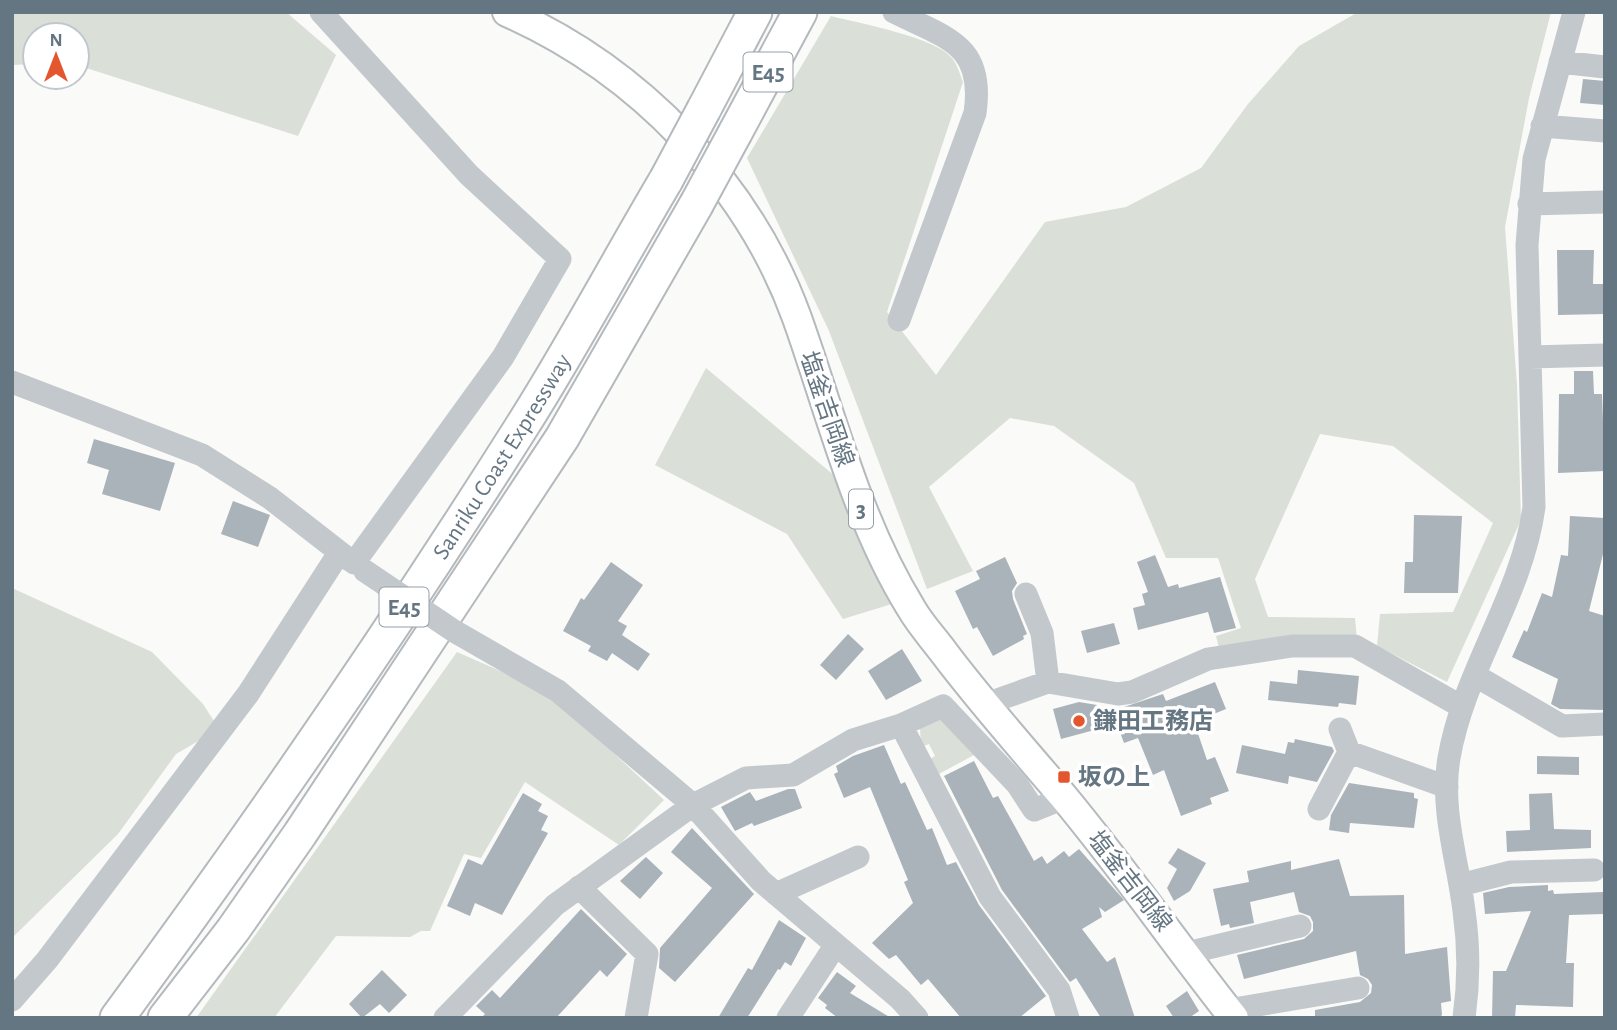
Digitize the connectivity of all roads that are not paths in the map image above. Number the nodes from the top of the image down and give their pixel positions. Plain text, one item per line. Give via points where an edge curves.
1 (321, 12) edge
2 (507, 12) edge
3 (755, 12) edge
4 (800, 12) edge
5 (894, 12) edge
6 (1574, 12) edge
7 (1560, 62) junction
8 (1605, 67) edge
9 (1542, 126) junction
10 (1605, 131) edge
11 (1605, 202) edge
12 (1529, 204) junction
13 (899, 320) dead end
14 (1605, 355) edge
15 (1530, 357) junction
16 (12, 382) edge
17 (353, 562) junction
18 (1026, 594) dead end
19 (1476, 676) junction
20 (1048, 682) junction
21 (983, 705) junction
22 (1462, 707) junction
23 (1605, 724) edge
24 (901, 726) junction
25 (1340, 729) dead end
26 (1349, 752) junction
27 (1447, 787) junction
28 (1064, 798) junction
29 (693, 805) junction
30 (1319, 809) dead end
31 (858, 857) dead end
32 (1594, 870) dead end
33 (1460, 885) junction
34 (579, 887) junction
35 (776, 894) junction
36 (1300, 926) dead end
37 (835, 946) junction
38 (1187, 953) junction
39 (1358, 988) dead end
40 (12, 999) edge
41 (906, 1014) edge
42 (1231, 1014) edge
43 (117, 1018) edge
44 (165, 1018) edge
45 (446, 1018) edge
46 (636, 1018) edge
47 (788, 1018) edge
48 (1068, 1018) edge
49 (1464, 1018) edge

1 - 17 street via 469,175 560,259 503,357
2 - 21 main road, 塩釜吉岡線 / 3 via 585,55 642,96 696,150 751,222 796,314 865,520 911,610
3 - 43 highway, Sanriku Coast Expressway / E45, bridge via 666,180 525,421 269,809
4 - 44 highway, Sanriku Coast Expressway / E45, bridge via 562,438 300,834
5 - 13 street via 947,37 965,53 978,89 975,113
6 - 7 street
7 - 8 street
7 - 9 street
9 - 10 street
9 - 12 street
11 - 12 street
12 - 15 street
14 - 15 street
15 - 19 street via 1534,507 1530,536
16 - 17 street via 202,456 271,498
17 - 29 street, bridge via 454,631 558,691
17 - 40 street via 47,960
18 - 20 street via 1042,633
19 - 22 street
19 - 23 street via 1562,726
20 - 21 street
20 - 22 street via 1118,694 1208,659 1247,651 1355,646
21 - 28 main road, 塩釜吉岡線 / 3
22 - 27 street via 1448,760
24 - 28 street via 943,705 1017,784 1034,810
24 - 29 street via 853,740 793,775 746,778
24 - 48 street via 990,897 1059,990
25 - 26 street
26 - 27 street
26 - 30 street
27 - 33 street
28 - 38 main road, 塩釜吉岡線 / 3
29 - 34 street
29 - 35 street
31 - 35 street
32 - 33 street via 1510,872
33 - 49 street via 1468,990
34 - 45 street via 555,905
34 - 46 street via 648,954
35 - 37 street
36 - 38 street
37 - 41 street
37 - 47 street
38 - 42 main road, 塩釜吉岡線 / 3
39 - 42 street

